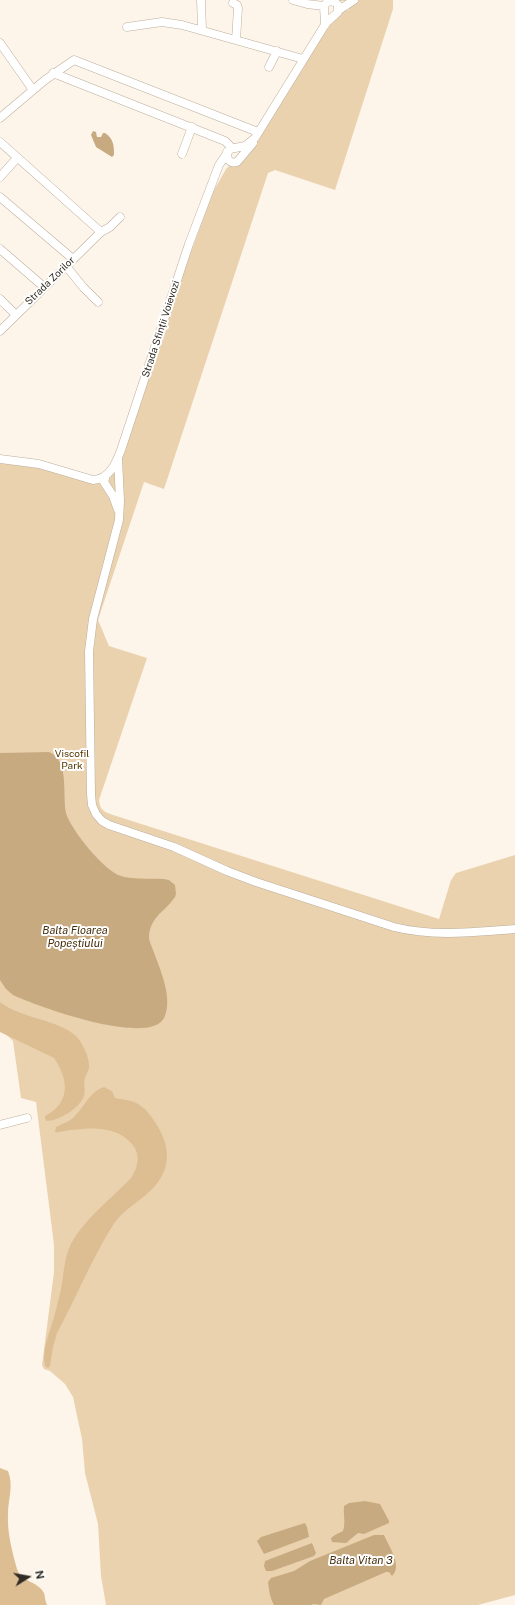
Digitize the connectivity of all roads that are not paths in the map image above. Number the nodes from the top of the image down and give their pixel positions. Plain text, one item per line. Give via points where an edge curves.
1 (201, 0) edge
2 (293, 0) edge
3 (352, 1) edge
4 (233, 3) dead end
5 (328, 4) edge
6 (336, 13) junction
7 (325, 25) junction
8 (127, 27) dead end
9 (202, 29) junction
10 (236, 40) junction
11 (0, 42) edge
12 (277, 51) junction
13 (303, 60) junction
14 (269, 67) dead end
15 (53, 73) junction
16 (33, 90) junction
17 (0, 118) edge
18 (192, 127) junction
19 (257, 133) junction
20 (0, 142) edge
21 (232, 150) junction
22 (182, 154) dead end
23 (17, 158) junction
24 (241, 158) junction
25 (232, 163) junction
26 (0, 177) edge
27 (212, 184) junction
28 (0, 197) edge
29 (120, 217) dead end
30 (101, 232) junction
31 (0, 249) edge
32 (73, 259) junction
33 (66, 266) junction
34 (44, 287) junction
35 (0, 300) edge
36 (98, 302) dead end
37 (16, 315) junction
38 (0, 331) edge
39 (118, 458) junction
40 (0, 460) edge
41 (107, 474) junction
42 (118, 479) junction
43 (90, 480) junction
44 (106, 485) junction
45 (119, 515) junction
46 (515, 929) edge
47 (27, 1118) dead end
48 (0, 1125) edge

1 - 9 street
2 - 5 street via 307,4
3 - 6 street
4 - 10 street via 238,8
5 - 6 street via 337,3
5 - 6 street via 328,15
5 - 7 street
6 - 7 street
7 - 13 street
8 - 9 street via 162,22
9 - 10 street
10 - 12 street
11 - 16 street
12 - 13 street
12 - 14 street
13 - 19 street
15 - 16 street
15 - 18 street
15 - 19 street via 74,60
16 - 17 street
18 - 21 street via 225,141
18 - 22 street
19 - 21 street via 248,144
19 - 24 street
20 - 23 street
21 - 24 street via 241,153
21 - 25 street via 227,159
21 - 27 street, Strada Sfinții Voievozi via 222,160
23 - 26 street
23 - 30 street
24 - 25 street
25 - 27 street, Strada Sfinții Voievozi
27 - 39 street, Strada Sfinții Voievozi via 188,244
28 - 32 street
29 - 30 street, Strada Zorilor
30 - 32 street, Strada Zorilor
31 - 34 street
32 - 33 street, Strada Zorilor
33 - 34 street, Strada Zorilor
33 - 36 street
34 - 37 street, Strada Zorilor
35 - 37 street
37 - 38 street, Strada Zorilor
39 - 41 street, Strada Sfinții Voievozi
39 - 42 street
40 - 43 street via 39,464
41 - 42 street via 115,474
41 - 43 street via 98,480
41 - 44 street via 104,480
42 - 44 street via 116,486 111,488
42 - 45 street
43 - 44 street
44 - 45 street via 113,496
45 - 46 street via 116,536 93,619 88,651 91,794 98,818 109,825 174,847 242,877 394,927 434,933
47 - 48 street

